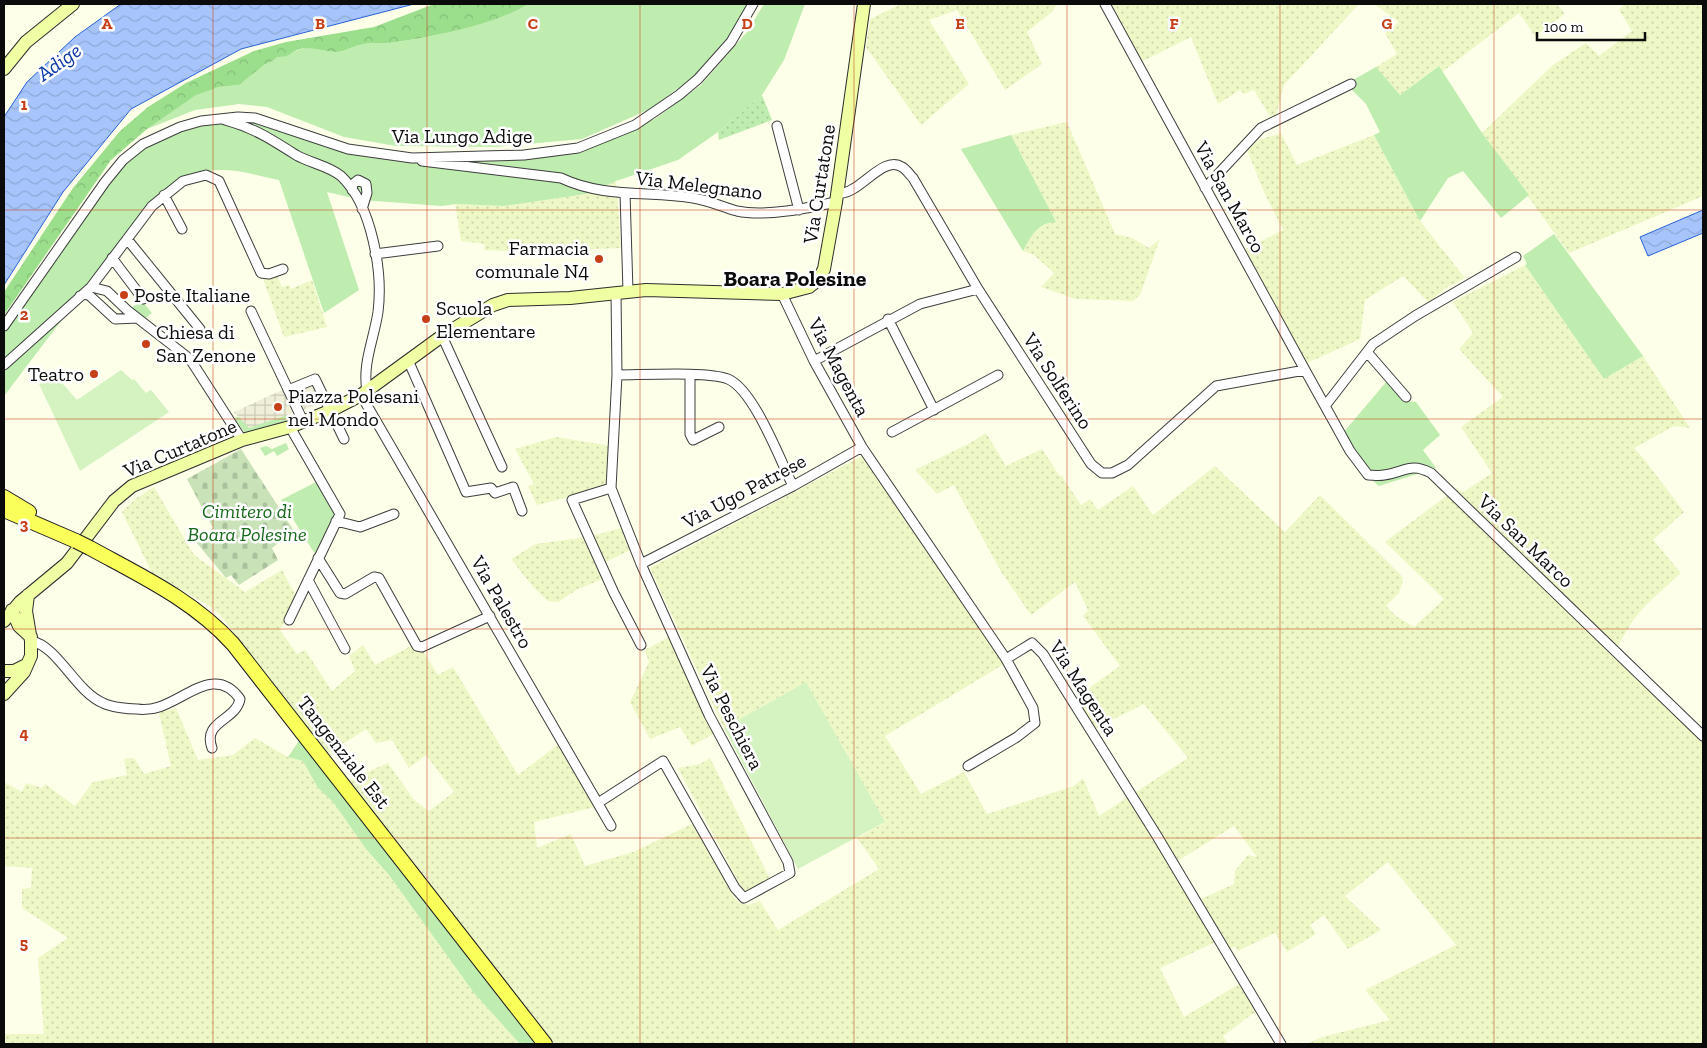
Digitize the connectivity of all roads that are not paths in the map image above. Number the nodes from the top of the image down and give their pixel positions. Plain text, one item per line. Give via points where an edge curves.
1 (73, 4) edge
2 (753, 4) edge
3 (864, 4) edge
4 (1105, 4) edge
5 (4, 69) edge
6 (1351, 84) dead end
7 (220, 118) junction
8 (777, 126) dead end
9 (412, 158) junction
10 (1205, 188) junction
11 (352, 190) junction
12 (625, 194) junction
13 (164, 195) junction
14 (837, 197) junction
15 (362, 209) junction
16 (799, 210) junction
17 (182, 229) dead end
18 (128, 240) junction
19 (438, 246) dead end
20 (375, 254) junction
21 (1516, 257) dead end
22 (112, 258) junction
23 (282, 269) dead end
24 (91, 287) junction
25 (978, 289) junction
26 (622, 292) junction
27 (782, 294) junction
28 (80, 296) junction
29 (143, 300) dead end
30 (251, 311) dead end
31 (138, 318) junction
32 (888, 319) junction
33 (4, 326) edge
34 (200, 329) dead end
35 (442, 336) junction
36 (1367, 352) junction
37 (408, 360) junction
38 (814, 362) junction
39 (4, 366) edge
40 (1305, 370) junction
41 (617, 375) junction
42 (998, 375) dead end
43 (690, 376) junction
44 (288, 390) junction
45 (364, 393) junction
46 (1406, 397) dead end
47 (1325, 406) junction
48 (934, 410) junction
49 (329, 411) junction
50 (303, 422) junction
51 (290, 427) junction
52 (719, 427) dead end
53 (892, 432) dead end
54 (344, 439) dead end
55 (242, 440) junction
56 (862, 447) junction
57 (502, 467) dead end
58 (793, 486) junction
59 (611, 488) junction
60 (6, 506) edge
61 (522, 512) dead end
62 (394, 514) dead end
63 (336, 522) junction
64 (318, 558) junction
65 (641, 564) junction
66 (308, 580) junction
67 (28, 595) junction
68 (12, 610) junction
69 (490, 616) junction
70 (289, 620) dead end
71 (4, 621) edge
72 (23, 623) junction
73 (4, 625) edge
74 (31, 639) junction
75 (641, 646) dead end
76 (345, 649) dead end
77 (1006, 659) junction
78 (28, 663) junction
79 (4, 671) edge
80 (4, 694) edge
81 (1703, 736) edge
82 (212, 748) dead end
83 (968, 766) dead end
84 (598, 803) junction
85 (611, 826) dead end
86 (545, 1044) edge
87 (1281, 1044) edge

1 - 5 street via 26,42
2 - 9 street, Via Lungo Adige via 731,42 698,79 635,125 578,148 552,152
3 - 14 street, Via Curtatone
4 - 10 street, Via San Marco
6 - 10 street via 1261,128
7 - 9 street, Via Lungo Adige via 255,118 348,150
7 - 11 street via 274,139 297,155 340,176
7 - 33 street, Via Lungo Adige via 180,127 142,144 123,160
8 - 16 street
9 - 12 street via 426,163 560,178 576,185
10 - 40 street, Via San Marco
11 - 15 street
11 - 15 street via 358,180 366,184 368,193
12 - 16 street, Via Melegnano via 693,198 739,211
12 - 26 street, Via Melegnano
13 - 17 street
13 - 18 street
13 - 23 street via 183,181 206,175 219,181 261,273
14 - 16 street, Via Melegnano
14 - 25 street, Via Solferino via 851,191 882,168 903,167 913,178
14 - 27 street, Via Curtatone via 822,274 809,287
15 - 20 street
18 - 22 street
18 - 34 street
19 - 20 street
20 - 45 street via 380,280 378,313
21 - 36 street via 1415,316 1373,344
22 - 24 street
22 - 29 street
24 - 28 street
24 - 31 street via 107,291
25 - 32 street via 920,304
25 - 40 street, Via Solferino via 1091,464 1102,473 1112,473 1128,465 1216,386
26 - 27 street, Via Curtatone via 678,290
26 - 35 street, Via Curtatone via 508,300 478,312
26 - 41 street, Via Peschiera
27 - 38 street, Via Magenta
28 - 31 street via 90,296 115,318
28 - 39 street
30 - 44 street
31 - 55 street via 190,359
32 - 38 street
32 - 48 street
35 - 37 street, Via Curtatone
35 - 57 street
36 - 46 street
36 - 47 street
37 - 45 street, Via Curtatone
37 - 61 street via 466,492 491,488 495,493 513,487
38 - 56 street, Via Magenta
40 - 47 street, Via San Marco
41 - 43 street
41 - 59 street, Via Peschiera
42 - 48 street
43 - 52 street via 690,434 693,440
43 - 58 street via 720,377 744,391
44 - 49 street via 315,379
44 - 50 street
45 - 49 street, Via Curtatone
45 - 69 street, Via Palestro
47 - 81 street, Via San Marco via 1350,452 1368,474 1384,475 1420,467 1431,473
48 - 53 street
49 - 50 street, Via Curtatone
49 - 54 street
50 - 51 street, Via Curtatone
51 - 55 street, Via Curtatone
51 - 63 street via 340,514
55 - 67 street, Via Curtatone via 122,493 67,563
56 - 58 street, Via Ugo Patrese
56 - 77 street, Via Magenta
58 - 65 street, Via Ugo Patrese
59 - 65 street, Via Peschiera
59 - 75 street via 572,500
60 - 86 main road, Tangenziale Est, bridge via 42,518 71,538 176,595 211,620
62 - 63 street via 360,527
63 - 64 street
64 - 66 street
64 - 69 street via 340,593 345,594 374,577 379,578 417,646 422,647
65 - 84 street, Via Peschiera via 708,715 788,862 790,873 744,898 734,888 664,761
66 - 70 street
66 - 76 street
67 - 68 street, Via Curtatone
67 - 72 street
68 - 71 street, Via Curtatone
68 - 72 street
69 - 84 street, Via Palestro
72 - 73 street
72 - 74 street
74 - 78 street
74 - 82 street via 44,646 73,679 104,704 137,709 158,708 210,683 230,688 240,702 235,711 215,724 210,733
77 - 83 street via 1032,708 1035,723
77 - 87 street, Via Magenta via 1032,643 1043,654 1158,836
78 - 79 street via 14,671
78 - 80 street
84 - 85 street, Via Palestro

